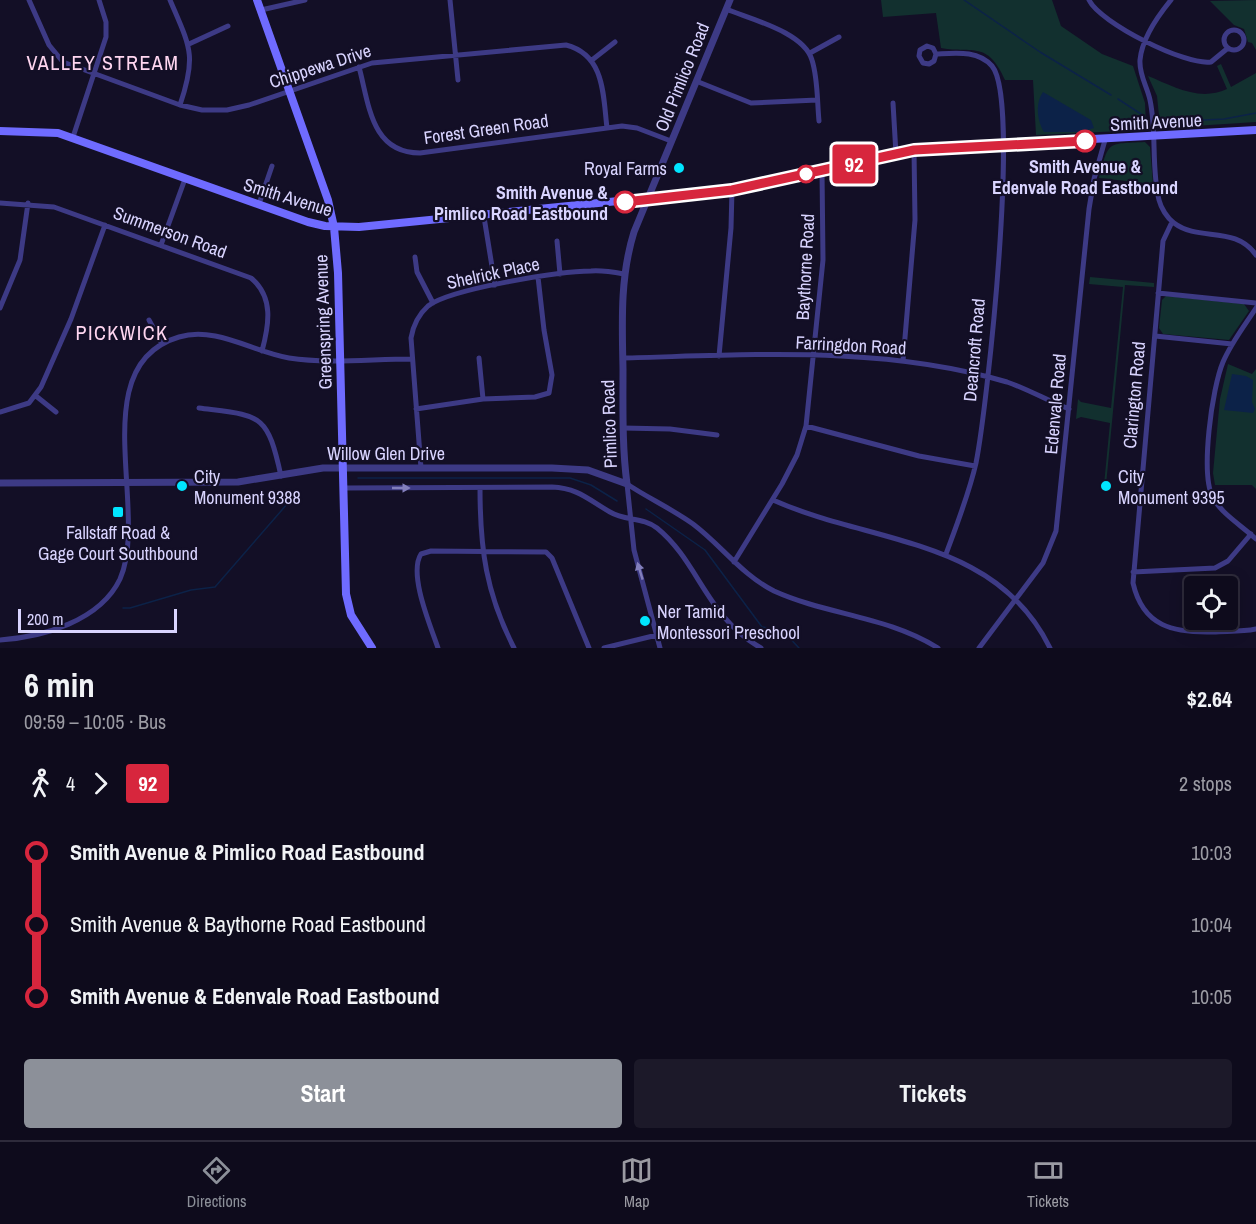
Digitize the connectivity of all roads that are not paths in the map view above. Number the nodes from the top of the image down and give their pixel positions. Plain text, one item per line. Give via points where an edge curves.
1 (29, 0) edge
2 (99, 0) edge
3 (170, 0) edge
4 (257, 0) edge
5 (305, 0) edge
6 (450, 0) edge
7 (730, 0) edge
8 (1089, 0) edge
9 (1171, 0) edge
10 (726, 9) junction
11 (261, 10) junction
12 (228, 26) dead end
13 (839, 37) dead end
14 (1145, 41) junction
15 (615, 42) dead end
16 (189, 44) junction
17 (1228, 48) dead end
18 (810, 53) junction
19 (456, 54) junction
20 (936, 54) dead end
21 (592, 60) junction
22 (359, 67) junction
23 (95, 75) junction
24 (458, 80) dead end
25 (696, 81) junction
26 (289, 91) junction
27 (817, 100) junction
28 (893, 103) dead end
29 (180, 105) junction
30 (819, 121) dead end
31 (607, 128) junction
32 (1256, 130) edge
33 (0, 131) edge
34 (73, 137) junction
35 (1155, 137) junction
36 (1105, 140) junction
37 (671, 141) junction
38 (1004, 144) junction
39 (914, 150) junction
40 (896, 154) junction
41 (272, 166) dead end
42 (822, 171) junction
43 (185, 179) junction
44 (732, 190) junction
45 (649, 199) junction
46 (0, 203) edge
47 (28, 203) junction
48 (259, 204) junction
49 (484, 217) junction
50 (1172, 222) junction
51 (105, 225) junction
52 (334, 227) junction
53 (557, 241) dead end
54 (161, 245) junction
55 (1256, 255) edge
56 (415, 257) dead end
57 (560, 274) junction
58 (624, 274) junction
59 (538, 277) junction
60 (495, 285) junction
61 (1158, 293) junction
62 (2, 297) edge
63 (434, 303) junction
64 (1256, 303) edge
65 (0, 308) edge
66 (1256, 308) edge
67 (149, 320) dead end
68 (1155, 336) junction
69 (162, 344) junction
70 (1232, 344) junction
71 (262, 351) junction
72 (719, 356) junction
73 (814, 356) junction
74 (479, 358) dead end
75 (623, 358) junction
76 (411, 359) junction
77 (340, 360) junction
78 (903, 362) junction
79 (986, 377) junction
80 (36, 396) junction
81 (483, 399) junction
82 (199, 408) dead end
83 (1069, 409) junction
84 (416, 410) junction
85 (0, 412) edge
86 (56, 412) dead end
87 (806, 426) junction
88 (623, 428) junction
89 (717, 435) dead end
90 (975, 466) junction
91 (342, 468) junction
92 (420, 468) junction
93 (281, 476) junction
94 (0, 483) edge
95 (126, 483) junction
96 (627, 484) junction
97 (343, 488) junction
98 (480, 488) junction
99 (773, 500) junction
100 (631, 518) junction
101 (1253, 536) edge
102 (481, 551) junction
103 (946, 554) junction
104 (734, 562) junction
105 (1133, 572) junction
106 (1015, 600) junction
107 (1256, 628) edge
108 (657, 635) junction
109 (0, 640) edge
110 (372, 648) edge
111 (438, 648) edge
112 (514, 648) edge
113 (589, 648) edge
114 (604, 648) edge
115 (660, 648) edge
116 (761, 648) edge
117 (938, 648) edge
118 (979, 648) edge
119 (1050, 648) edge

1 - 23 street, Chippewa Drive via 57,57
2 - 23 street via 106,37
3 - 16 street
4 - 11 main road, Greenspring Avenue
5 - 11 street
6 - 19 street
7 - 10 street, Old Pimlico Road
8 - 14 street via 1099,14
9 - 14 street
10 - 18 street via 795,38
10 - 25 street, Old Pimlico Road
11 - 26 main road, Greenspring Avenue
12 - 16 street
13 - 18 street
14 - 17 street via 1200,63 1216,60
14 - 35 street via 1140,72 1150,101
15 - 21 street
16 - 29 street via 191,68
18 - 27 street
19 - 21 street, Chippewa Drive via 558,45 581,50
19 - 22 street, Chippewa Drive
19 - 24 street
20 - 38 street, Deancroft Road via 970,54 991,66 1000,81
21 - 31 street via 601,80
22 - 26 street, Chippewa Drive
22 - 31 street, Forest Green Road via 378,133 388,145 402,152 420,153
23 - 29 street, Chippewa Drive
23 - 34 street
25 - 27 street via 751,103
25 - 37 street, Old Pimlico Road
26 - 29 street, Chippewa Drive via 227,110
26 - 52 main road, Greenspring Avenue
27 - 30 street
28 - 40 street
31 - 37 street, Forest Green Road via 638,128
32 - 35 main road, Smith Avenue
33 - 34 main road, Smith Avenue via 46,131
34 - 43 main road, Smith Avenue
35 - 36 main road, Smith Avenue
35 - 50 street via 1158,198
36 - 38 main road, Smith Avenue
36 - 83 street, Edenvale Road via 1089,209
37 - 45 street, Old Pimlico Road
38 - 39 main road, Smith Avenue
38 - 79 street, Deancroft Road via 1003,209
39 - 40 main road, Smith Avenue
39 - 78 street via 915,220
40 - 42 main road, Smith Avenue
41 - 48 street
42 - 44 main road, Smith Avenue
42 - 73 street, Baythorne Road via 825,241
43 - 48 main road, Smith Avenue
43 - 54 street
44 - 45 main road, Smith Avenue
44 - 72 street
45 - 49 main road, Smith Avenue
45 - 58 street, Pimlico Road via 634,232
46 - 47 street, Summerson Road
47 - 51 street, Summerson Road via 54,207
47 - 62 street via 23,249
48 - 52 main road, Smith Avenue
49 - 52 main road, Smith Avenue
49 - 60 street
50 - 55 street via 1192,231 1232,237 1248,245
50 - 61 street, Clarington Road via 1163,241
51 - 54 street, Summerson Road
51 - 80 street via 71,319
52 - 77 main road, Greenspring Avenue
53 - 57 street
54 - 71 street, Summerson Road via 243,274 257,283 268,309
56 - 63 street via 417,272
57 - 58 street, Shelrick Place via 591,270
57 - 59 street, Shelrick Place
58 - 75 street, Pimlico Road
59 - 60 street, Shelrick Place
59 - 81 street via 552,375 549,393 535,398
60 - 63 street, Shelrick Place
61 - 64 street
61 - 68 street, Clarington Road
62 - 65 street
63 - 76 street, Shelrick Place via 414,324
66 - 70 street
67 - 69 street
68 - 70 street
68 - 105 street, Clarington Road
69 - 71 street via 190,334 207,335
69 - 95 street via 144,359 130,386 126,406
70 - 101 street via 1215,387 1207,476 1214,500
71 - 77 street via 302,360
72 - 73 street, Farringdon Road
72 - 75 street, Farringdon Road
73 - 78 street, Farringdon Road
73 - 87 street, Baythorne Road
74 - 81 street
75 - 88 street, Pimlico Road
76 - 77 street
76 - 84 street, Shelrick Place
77 - 91 main road, Greenspring Avenue
78 - 79 street, Farringdon Road
79 - 83 street, Farringdon Road
79 - 90 street, Deancroft Road
80 - 85 street via 20,407
80 - 86 street
81 - 84 street
82 - 93 street via 246,414 259,420 272,437
83 - 106 street, Edenvale Road via 1054,540
84 - 92 street, Shelrick Place
87 - 90 street via 919,456
87 - 99 street, Baythorne Road via 797,455
88 - 89 street
88 - 96 street, Pimlico Road
90 - 103 street, Deancroft Road
91 - 92 street, Willow Glen Drive
91 - 93 street, Willow Glen Drive
91 - 97 main road, Greenspring Avenue
92 - 96 street, Willow Glen Drive via 578,468
93 - 95 street, Willow Glen Drive via 238,482
94 - 95 street, Willow Glen Drive
95 - 109 street via 126,559 110,594 99,606 65,625 33,636
96 - 100 street, Pimlico Road
96 - 104 street via 694,524
97 -> 98 street, Willow Glen Drive
97 - 110 main road, Greenspring Avenue via 348,606
98 - 100 street, Willow Glen Drive via 569,489 614,514
98 - 102 street
99 - 103 street
99 - 104 street, Baythorne Road
108 -> 100 street, Pimlico Road via 634,550
100 - 116 street, Willow Glen Drive via 648,522 664,534 726,621
101 - 105 street via 1228,561 1215,568
102 - 111 street via 431,550 421,554 417,569
102 - 112 street via 495,606
102 - 113 street via 546,552 552,558
103 - 106 street via 975,569
104 - 117 street via 783,594 893,627
105 - 107 street, Clarington Road via 1142,606 1162,626 1191,632
106 - 118 street, Edenvale Road
106 - 119 street
108 - 114 street
108 - 115 street, Pimlico Road

